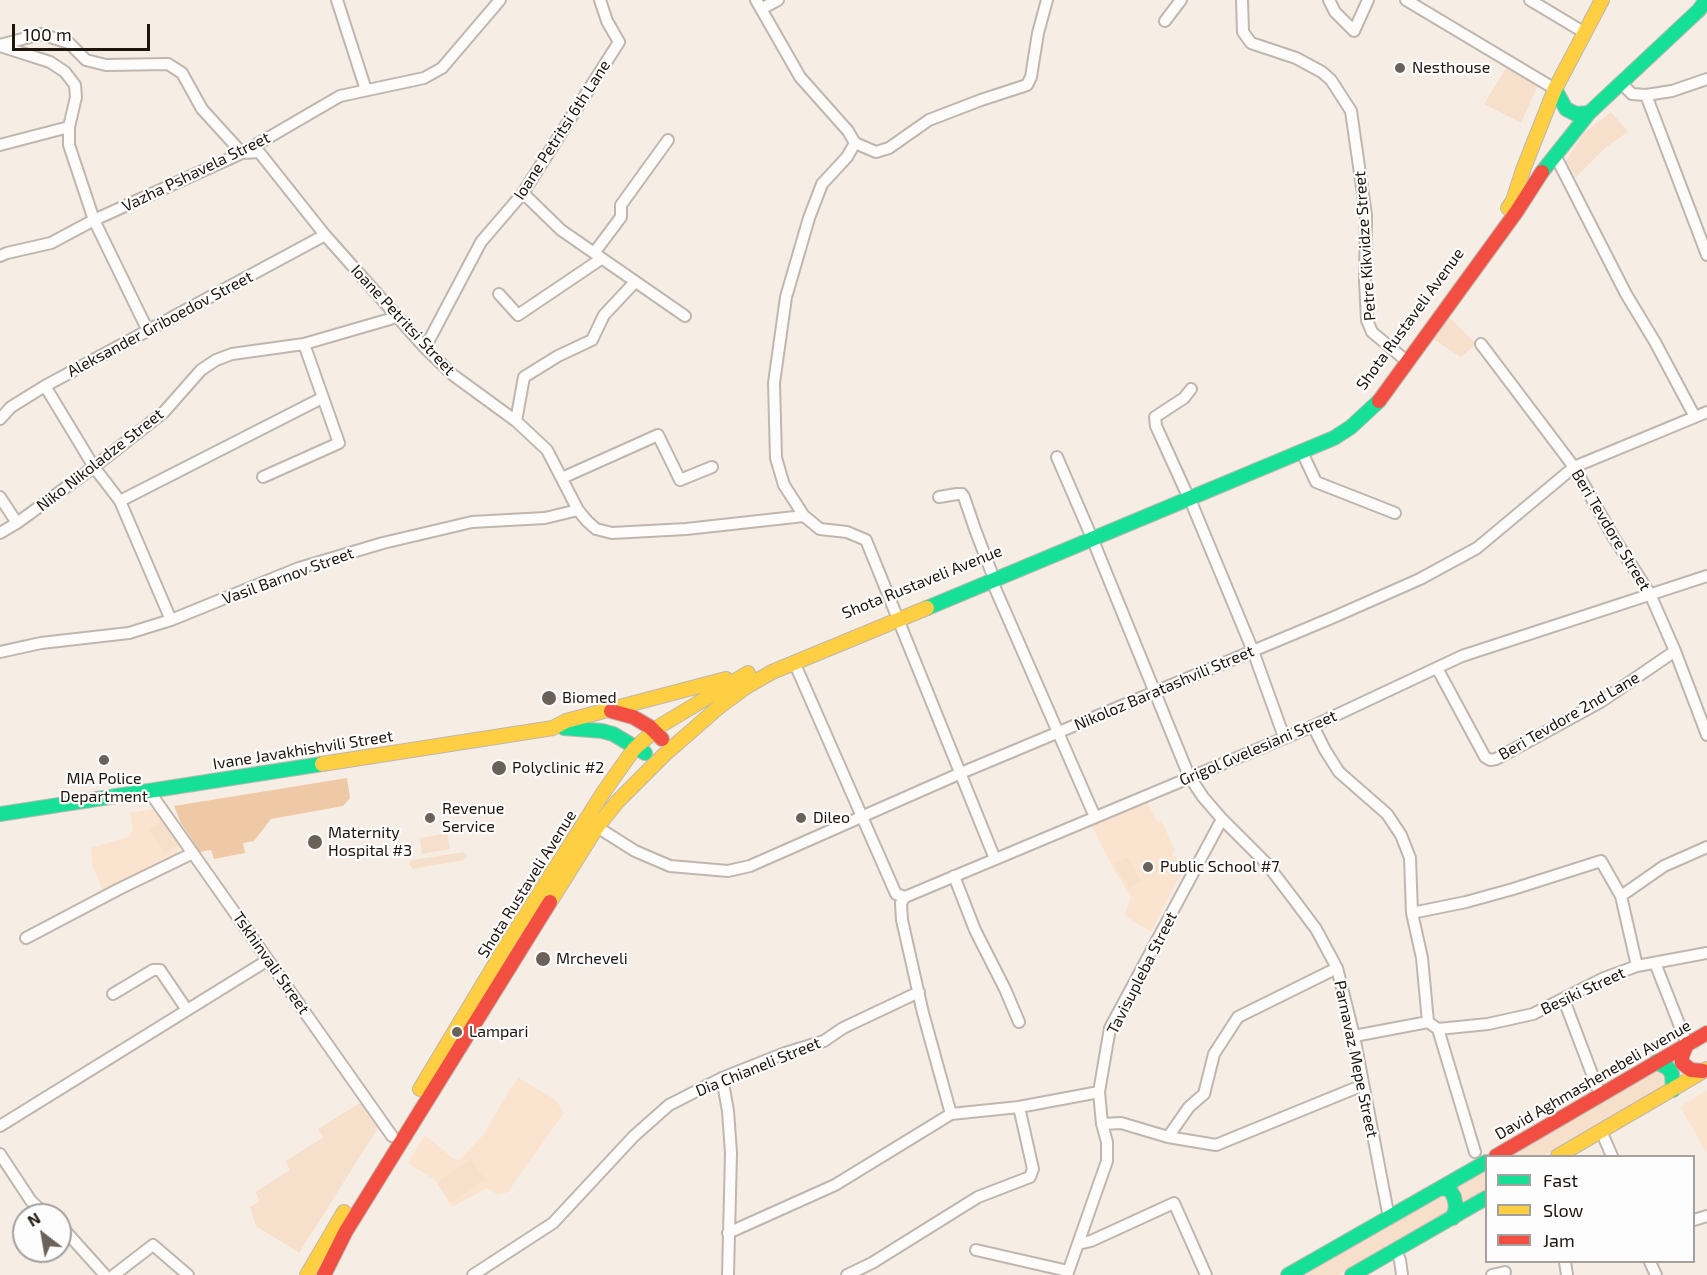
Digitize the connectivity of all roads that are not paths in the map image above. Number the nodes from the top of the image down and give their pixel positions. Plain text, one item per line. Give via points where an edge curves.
1 (337, 0) edge
2 (500, 0) edge
3 (600, 0) edge
4 (778, 0) edge
5 (1047, 0) edge
6 (1181, 0) edge
7 (1242, 0) edge
8 (1329, 0) edge
9 (1368, 0) edge
10 (1406, 0) edge
11 (1530, 0) edge
12 (1602, 0) edge
13 (1706, 2) edge
14 (759, 4) edge
15 (1165, 21) dead end
16 (1585, 33) junction
17 (0, 46) edge
18 (1707, 79) edge
19 (1621, 82) junction
20 (1555, 89) junction
21 (366, 90) junction
22 (1646, 95) junction
23 (1589, 113) junction
24 (69, 127) junction
25 (265, 140) junction
26 (668, 140) dead end
27 (855, 144) junction
28 (0, 145) edge
29 (259, 152) junction
30 (242, 153) junction
31 (1555, 155) junction
32 (523, 193) junction
33 (94, 220) junction
34 (325, 235) junction
35 (1707, 255) edge
36 (0, 256) edge
37 (598, 256) junction
38 (635, 282) junction
39 (499, 294) dead end
40 (685, 316) dead end
41 (397, 318) junction
42 (148, 331) junction
43 (1481, 344) dead end
44 (304, 345) junction
45 (425, 348) junction
46 (1403, 358) junction
47 (45, 386) junction
48 (1191, 389) dead end
49 (322, 398) junction
50 (1707, 412) edge
51 (1695, 417) junction
52 (0, 419) edge
53 (516, 421) junction
54 (1302, 452) junction
55 (1057, 457) dead end
56 (712, 467) dead end
57 (1574, 467) junction
58 (94, 468) junction
59 (263, 477) dead end
60 (562, 478) junction
61 (1188, 494) junction
62 (0, 497) edge
63 (939, 497) dead end
64 (120, 501) junction
65 (578, 510) junction
66 (1395, 513) dead end
67 (804, 516) junction
68 (17, 524) junction
69 (0, 533) edge
70 (1091, 534) junction
71 (991, 575) junction
72 (1707, 576) edge
73 (1650, 594) junction
74 (896, 615) junction
75 (171, 620) junction
76 (1253, 651) junction
77 (1676, 651) junction
78 (0, 652) edge
79 (794, 662) junction
80 (1437, 668) junction
81 (748, 673) junction
82 (1156, 692) junction
83 (610, 711) junction
84 (1313, 726) junction
85 (553, 728) junction
86 (654, 731) junction
87 (1059, 732) junction
88 (1707, 735) edge
89 (1284, 737) junction
90 (636, 747) junction
91 (664, 755) junction
92 (961, 773) junction
93 (1189, 776) junction
94 (150, 791) junction
95 (0, 814) edge
96 (861, 816) junction
97 (1095, 817) junction
98 (1222, 819) junction
99 (597, 827) junction
100 (1707, 847) edge
101 (193, 853) junction
102 (995, 859) junction
103 (954, 876) junction
104 (1621, 896) junction
105 (905, 897) junction
106 (1412, 913) junction
107 (26, 938) dead end
108 (1707, 953) edge
109 (268, 960) junction
110 (1655, 963) junction
111 (1637, 966) junction
112 (1337, 968) junction
113 (919, 992) junction
114 (113, 994) dead end
115 (1564, 1000) junction
116 (187, 1010) junction
117 (1019, 1022) dead end
118 (1428, 1022) junction
119 (1438, 1029) junction
120 (1707, 1033) edge
121 (1354, 1036) junction
122 (1687, 1044) junction
123 (1656, 1062) junction
124 (1705, 1070) edge
125 (722, 1078) junction
126 (1363, 1085) junction
127 (1673, 1090) junction
128 (1099, 1092) junction
129 (1600, 1095) junction
130 (1019, 1107) junction
131 (951, 1114) junction
132 (1102, 1124) junction
133 (0, 1126) edge
134 (1601, 1131) junction
135 (392, 1136) junction
136 (1168, 1137) junction
137 (1475, 1152) dead end
138 (0, 1154) edge
139 (1498, 1155) edge
140 (1560, 1155) edge
141 (1612, 1155) edge
142 (1485, 1163) edge
143 (1442, 1188) junction
144 (1485, 1199) edge
145 (32, 1203) edge
146 (1389, 1218) junction
147 (1453, 1218) junction
148 (728, 1233) junction
149 (72, 1238) edge
150 (1078, 1244) junction
151 (976, 1250) dead end
152 (1396, 1250) junction
153 (1505, 1270) edge
154 (1067, 1273) edge
155 (1294, 1273) edge
156 (105, 1275) edge
157 (114, 1275) edge
158 (188, 1275) edge
159 (307, 1275) edge
160 (324, 1275) edge
161 (473, 1275) edge
162 (728, 1275) edge
163 (847, 1275) edge
164 (1206, 1275) edge
165 (1352, 1275) edge
166 (1402, 1275) edge
167 (1492, 1275) edge

1 - 21 street
2 - 21 street, Vazha Pshavela Street via 442,69 424,78
3 - 32 street, Ioane Petritsi 6th Lane via 619,42
4 - 14 street
5 - 27 street via 1027,86 929,120 889,148 876,152
6 - 15 street
7 - 46 street, Petre Kikvidze Street via 1243,32 1251,43 1296,58 1322,72 1351,111 1366,214 1367,320 1372,332
8 - 9 street via 1354,31
10 - 20 street
11 - 16 street
12 - 16 main road, Shota Rustaveli Avenue
13 - 19 main road, Shota Rustaveli Avenue
14 - 27 street via 800,77
16 - 20 main road, Shota Rustaveli Avenue
17 - 24 street via 50,62 71,78 76,97
17 - 30 street via 41,34 69,43 86,60 106,65 168,64 182,73 202,109
18 - 22 street via 1672,92
19 - 22 street via 1632,94
19 - 23 main road, Shota Rustaveli Avenue
20 - 23 main road via 1566,109 1576,114
20 - 46 main road, Shota Rustaveli Avenue via 1513,201
21 - 25 street, Vazha Pshavela Street via 340,96
22 - 35 street
23 - 31 main road, Shota Rustaveli Avenue
24 - 28 street
24 - 33 street via 69,145
25 - 29 street
25 - 30 street, Vazha Pshavela Street
26 - 37 street via 621,205 621,217
27 - 67 street via 822,184 809,218 786,297 774,383 776,458 784,485
29 - 30 street
29 - 34 street, Ioane Petritsi Street
30 - 33 street, Vazha Pshavela Street
31 - 51 street
31 - 54 main road, Shota Rustaveli Avenue via 1379,401 1342,432
32 - 37 street via 561,230
32 - 45 street, Ioane Petritsi 6th Lane via 481,242
33 - 36 street, Vazha Pshavela Street via 51,243
33 - 42 street
34 - 41 street, Ioane Petritsi Street
34 - 42 street, Aleksander Griboedov Street
37 - 38 street
37 - 39 street via 518,315
38 - 40 street
38 - 53 street via 604,315 592,340 524,377
41 - 44 street, Niko Nikoladze Street
41 - 45 street, Ioane Petritsi Street
42 - 47 street, Aleksander Griboedov Street
43 - 57 street, Beri Tevdore Street
44 - 49 street
44 - 58 street, Niko Nikoladze Street via 232,354 216,360 201,369 164,412
45 - 53 street, Ioane Petritsi Street via 453,375
46 - 61 main road, Shota Rustaveli Avenue via 1377,394 1347,423
47 - 52 street, Aleksander Griboedov Street via 11,407
47 - 58 street
48 - 61 street via 1155,417
49 - 59 street via 339,443
49 - 64 street
50 - 51 street, Nikoloz Baratashvili Street
51 - 57 street, Nikoloz Baratashvili Street
53 - 60 street, Ioane Petritsi Street via 547,450
54 - 61 main road, Shota Rustaveli Avenue
54 - 66 street via 1316,482
55 - 70 street, Parnavaz Mepe Street
56 - 60 street via 680,480 658,435
57 - 73 street, Beri Tevdore Street
57 - 76 street, Nikoloz Baratashvili Street via 1460,559
58 - 64 street
58 - 68 street, Niko Nikoladze Street
60 - 65 street, Ioane Petritsi Street
61 - 70 main road, Shota Rustaveli Avenue
61 - 76 street
62 - 68 street
63 - 71 street via 964,497
64 - 75 street
65 - 67 street, Ioane Petritsi Street via 596,529 612,533
65 - 75 street, Vasil Barnov Street via 544,518 472,522 383,543 299,568
67 - 74 street via 820,529 847,532 866,540
68 - 69 street, Niko Nikoladze Street
70 - 71 main road, Shota Rustaveli Avenue
70 - 82 street, Parnavaz Mepe Street
71 - 74 main road, Shota Rustaveli Avenue
71 - 87 street
72 - 73 street, Grigol Gvelesiani Street
73 - 77 street, Beri Tevdore Street
73 - 80 street, Grigol Gvelesiani Street
74 - 79 main road, Shota Rustaveli Avenue
74 - 81 main road, Shota Rustaveli Avenue
74 - 92 street
75 - 78 street, Vasil Barnov Street via 129,633
76 - 82 street, Nikoloz Baratashvili Street
76 - 89 street
77 - 80 street, Beri Tevdore 2nd Lane via 1602,700 1490,760
77 - 88 street, Beri Tevdore Street
79 - 91 main road, Shota Rustaveli Avenue via 746,687
79 - 96 street
80 - 84 street, Grigol Gvelesiani Street
81 - 83 main road, Ivane Javakhishvili Street
81 - 86 main road, Shota Rustaveli Avenue
82 - 87 street, Nikoloz Baratashvili Street
82 - 93 street, Parnavaz Mepe Street
83 - 85 main road, Ivane Javakhishvili Street
83 - 86 main road via 633,717
84 - 89 street, Grigol Gvelesiani Street
84 - 106 street via 1339,772 1387,814 1401,835 1410,858
85 - 90 main road via 602,731
85 - 94 main road, Ivane Javakhishvili Street
86 - 90 main road, Shota Rustaveli Avenue
86 - 91 main road via 664,740
87 - 92 street, Nikoloz Baratashvili Street
87 - 97 street
89 - 93 street, Grigol Gvelesiani Street
90 - 91 main road via 650,756
90 - 135 main road, Shota Rustaveli Avenue via 509,941
91 - 99 main road, Shota Rustaveli Avenue
92 - 96 street, Nikoloz Baratashvili Street
92 - 102 street
93 - 97 street, Grigol Gvelesiani Street
93 - 98 street, Parnavaz Mepe Street
94 - 95 main road, Ivane Javakhishvili Street
94 - 101 street, Tskhinvali Street
96 - 99 street, Nikoloz Baratashvili Street via 750,866 728,871 670,866 635,851
96 - 105 street via 896,894
97 - 102 street, Grigol Gvelesiani Street
98 - 112 street, Parnavaz Mepe Street via 1266,863 1316,929
98 - 128 street, Tavisupleba Street via 1110,1028
99 - 160 main road, Shota Rustaveli Avenue via 346,1231
100 - 104 street via 1664,866
101 - 107 street
101 - 109 street, Tskhinvali Street
102 - 103 street, Grigol Gvelesiani Street
103 - 105 street, Grigol Gvelesiani Street
103 - 117 street
104 - 106 street via 1599,861 1513,889
104 - 111 street
105 - 113 street via 901,903 902,920
106 - 118 street via 1422,958
108 - 110 street, Besiki Street
109 - 116 street
109 - 135 street, Tskhinvali Street
110 - 111 street, Besiki Street
110 - 122 street
111 - 115 street, Besiki Street via 1604,978
112 - 121 street, Parnavaz Mepe Street
112 - 136 street via 1238,1017 1214,1053 1204,1094 1189,1107
113 - 125 street, Dia Chianeli Street via 824,1041
113 - 131 street
114 - 116 street via 153,970 160,970
115 - 119 street, Besiki Street via 1533,1014
115 - 129 street
116 - 133 street
118 - 119 street
118 - 121 street
119 - 137 street
120 - 122 main road, David Aghmashenebeli Avenue
121 - 126 street, Parnavaz Mepe Street
122 - 123 main road, David Aghmashenebeli Avenue
122 - 124 main road via 1682,1063 1691,1070
123 - 127 main road via 1672,1074
123 - 129 main road, David Aghmashenebeli Avenue
124 - 127 main road
125 - 148 street via 731,1153
125 - 161 street, Dia Chianeli Street via 669,1105 634,1136 553,1223
126 - 136 street via 1216,1145
126 - 146 street, Parnavaz Mepe Street
127 - 134 main road
128 - 130 street
128 - 132 street, Tavisupleba Street
129 - 139 main road, David Aghmashenebeli Avenue
130 - 131 street
130 - 163 street via 1033,1168 1030,1177 978,1197
131 - 148 street via 835,1185
132 - 136 street via 1120,1123
132 - 150 street, Tavisupleba Street via 1107,1161
134 - 140 main road
134 - 141 street
135 - 159 main road, Shota Rustaveli Avenue
138 - 145 street
142 - 143 main road, David Aghmashenebeli Avenue
143 - 146 main road, David Aghmashenebeli Avenue
143 - 147 main road via 1450,1190 1454,1197
144 - 147 main road
146 - 155 main road, David Aghmashenebeli Avenue
147 - 152 main road
148 - 162 street
149 - 156 street
150 - 154 street, Tavisupleba Street
150 - 164 street via 1174,1203
151 - 154 street
152 - 165 main road
152 - 166 street
153 - 167 street
157 - 158 street via 153,1245

